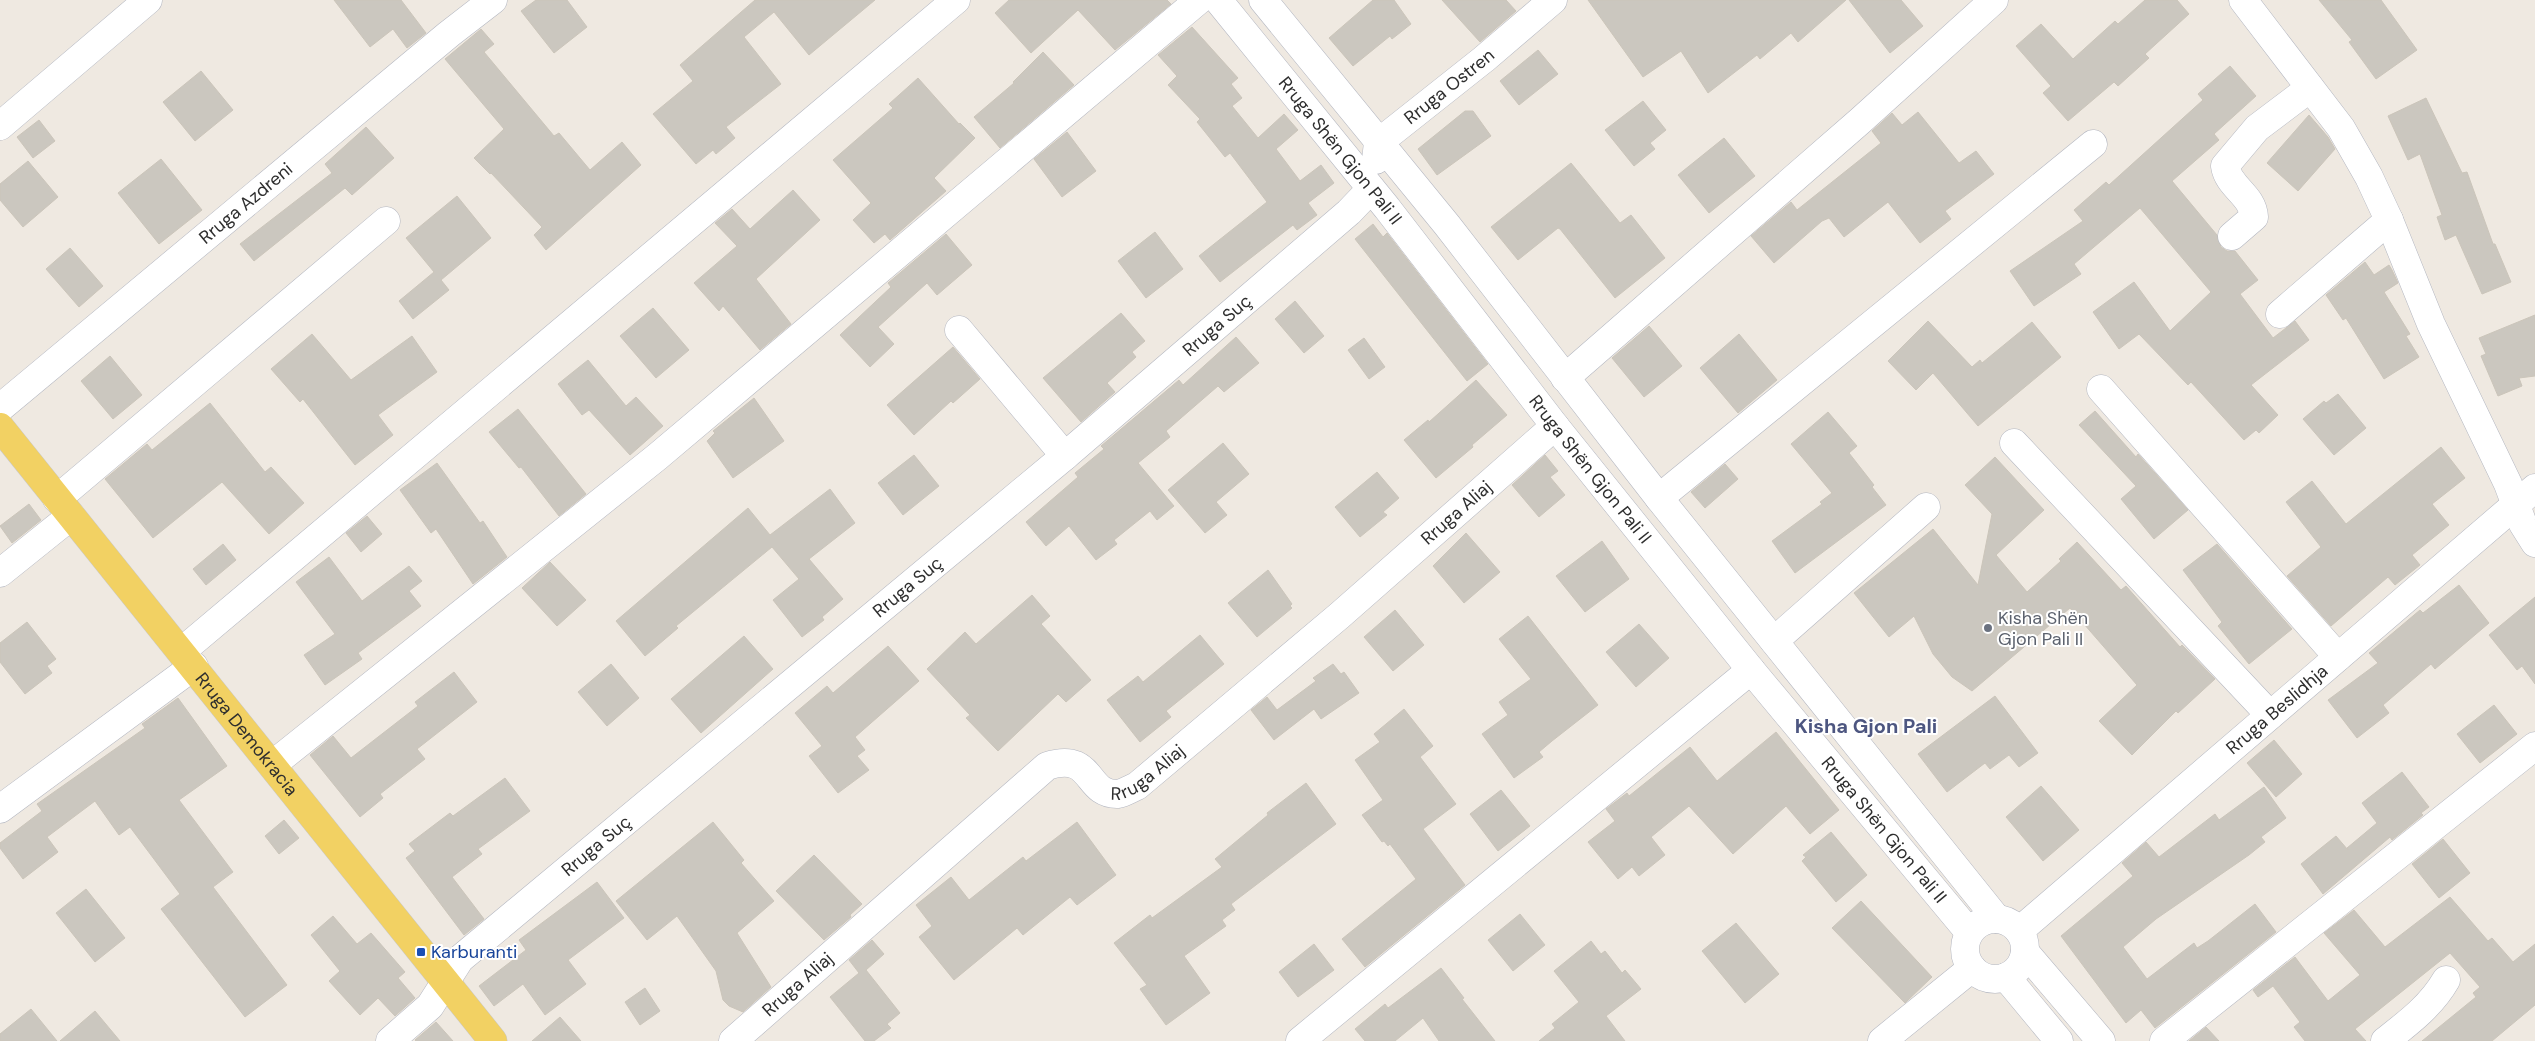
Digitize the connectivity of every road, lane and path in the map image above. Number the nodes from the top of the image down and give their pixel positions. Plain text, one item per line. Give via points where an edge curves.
1 (148, 0) edge
2 (493, 0) edge
3 (956, 0) edge
4 (1199, 0) edge
5 (1218, 0) edge
6 (1263, 0) edge
7 (1553, 0) edge
8 (1994, 0) edge
9 (2244, 0) edge
10 (2310, 88) junction
11 (0, 126) edge
12 (1378, 143) junction
13 (2093, 144) dead end
14 (1371, 189) junction
15 (2389, 220) junction
16 (386, 221) dead end
17 (2232, 236) dead end
18 (2280, 314) dead end
19 (959, 330) dead end
20 (1565, 378) junction
21 (2101, 389) dead end
22 (0, 408) edge
23 (1555, 426) junction
24 (0, 427) edge
25 (2014, 443) dead end
26 (1065, 456) junction
27 (2526, 496) edge
28 (1659, 498) junction
29 (1926, 507) dead end
30 (64, 508) junction
31 (2535, 543) edge
32 (0, 573) edge
33 (1774, 641) junction
34 (2338, 657) junction
35 (188, 659) junction
36 (1751, 670) junction
37 (2270, 715) junction
38 (2535, 746) edge
39 (272, 765) junction
40 (0, 809) edge
41 (1970, 932) junction
42 (2014, 934) junction
43 (1972, 968) junction
44 (2006, 977) junction
45 (2446, 980) dead end
46 (445, 982) junction
47 (390, 1041) edge
48 (492, 1041) edge
49 (733, 1041) edge
50 (1300, 1041) edge
51 (1882, 1041) edge
52 (2059, 1041) edge
53 (2101, 1041) edge
54 (2164, 1041) edge
55 (2385, 1041) edge

1 - 11 street
2 - 22 street, Rruga Azdreni
3 - 35 street
4 - 39 street via 657,457
5 - 14 street, Rruga Shën Gjon Pali II
6 - 12 street, Rruga Shën Gjon Pali II
7 - 12 street, Rruga Ostren
8 - 20 street
9 - 10 street
10 - 15 street via 2341,128
10 - 17 street via 2257,128 2225,166 2226,174 2254,206 2254,217
12 - 14 street
12 - 20 street, Rruga Shën Gjon Pali II via 1447,225
13 - 28 street
14 - 23 street, Rruga Shën Gjon Pali II
14 - 26 street, Rruga Suç via 1349,212
15 - 18 street
15 - 27 street via 2431,324 2508,484
16 - 30 street
19 - 26 street
20 - 28 street, Rruga Shën Gjon Pali II
21 - 34 street
23 - 36 street, Rruga Shën Gjon Pali II
23 - 49 street, Rruga Aliaj via 1137,786 1118,794 1100,788 1078,765 1063,761 1047,766
24 - 30 main road, Rruga Demokracia
25 - 37 street
26 - 46 street, Rruga Suç via 460,960
27 - 31 street via 2523,524
27 - 34 street, Rruga Beslidhja
28 - 33 street, Rruga Shën Gjon Pali II
29 - 33 street
30 - 32 street
30 - 35 main road, Rruga Demokracia
33 - 42 street, Rruga Shën Gjon Pali II
34 - 37 street, Rruga Beslidhja
35 - 39 main road, Rruga Demokracia
35 - 40 street
36 - 41 street, Rruga Shën Gjon Pali II
36 - 50 street
37 - 42 street, Rruga Beslidhja
38 - 54 street
39 - 46 main road, Rruga Demokracia
41 - 42 street via 1982,922
41 - 43 street via 1965,950
42 - 44 street via 2019,967
42 - 53 street, Rruga Shën Gjon Pali II
43 - 44 street via 1988,978
43 - 51 street
44 - 52 street
45 - 55 street via 2416,1017
46 - 47 street, Rruga Suç via 430,1006
46 - 48 main road, Rruga Demokracia

